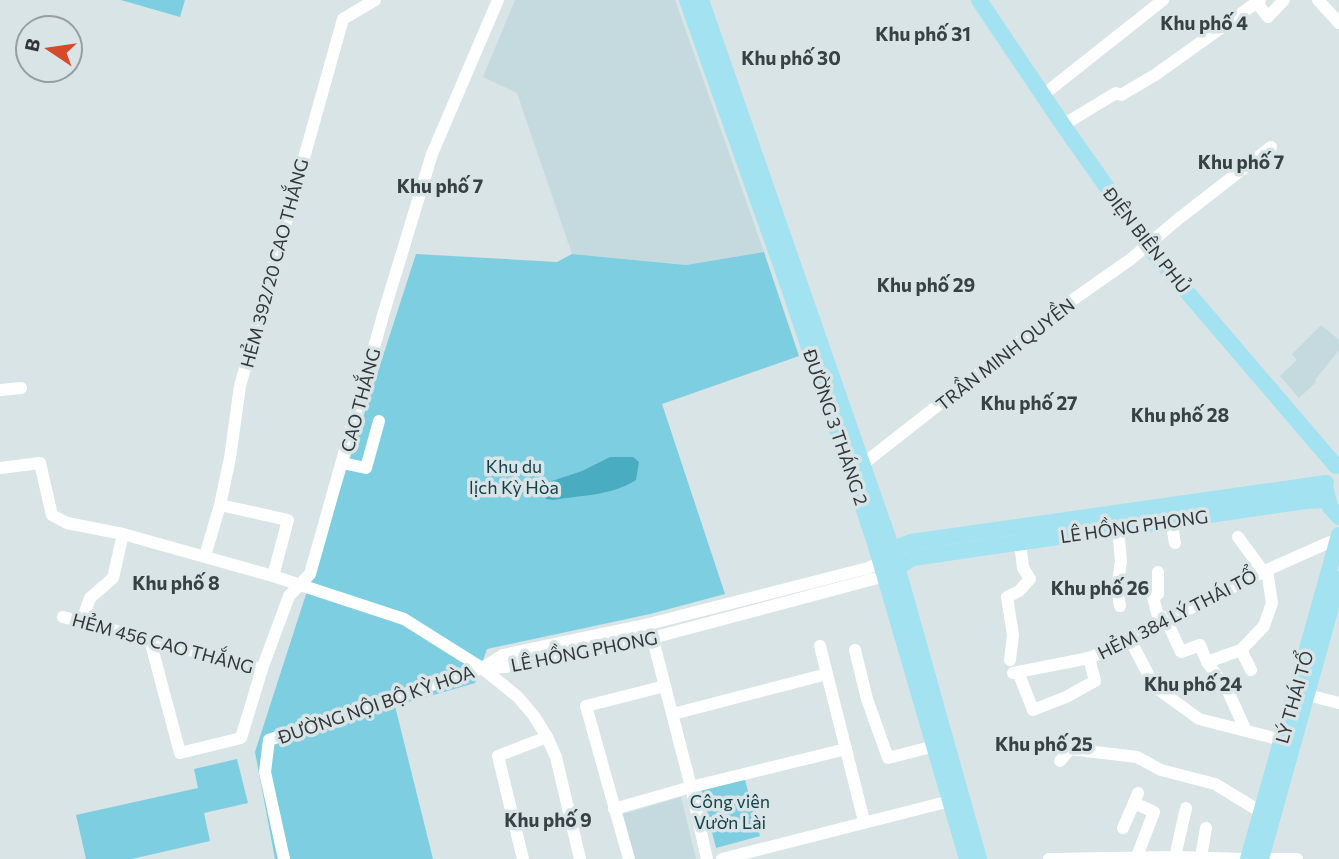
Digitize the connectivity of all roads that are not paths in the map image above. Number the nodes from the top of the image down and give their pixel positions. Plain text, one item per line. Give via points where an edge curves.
1 (375, 0) edge
2 (498, 0) edge
3 (687, 0) edge
4 (701, 0) edge
5 (979, 0) edge
6 (1163, 0) edge
7 (1284, 0) edge
8 (1318, 0) edge
9 (1258, 1) edge
10 (1337, 17) edge
11 (1043, 95) junction
12 (1062, 125) junction
13 (1271, 147) dead end
14 (1147, 244) junction
15 (21, 388) dead end
16 (0, 390) edge
17 (379, 421) dead end
18 (342, 463) junction
19 (863, 464) junction
20 (1337, 465) edge
21 (0, 468) edge
22 (1326, 483) junction
23 (1327, 500) junction
24 (220, 505) junction
25 (1339, 517) edge
26 (1171, 521) junction
27 (1118, 528) junction
28 (123, 534) junction
29 (1238, 537) dead end
30 (1338, 539) edge
31 (1020, 542) junction
32 (1175, 543) dead end
33 (205, 556) junction
34 (889, 564) junction
35 (1265, 570) junction
36 (1158, 572) dead end
37 (273, 576) junction
38 (1339, 579) edge
39 (300, 585) junction
40 (1121, 606) dead end
41 (63, 617) dead end
42 (1162, 619) junction
43 (81, 623) junction
44 (650, 631) junction
45 (1129, 638) junction
46 (150, 640) junction
47 (820, 646) dead end
48 (855, 650) dead end
49 (1241, 650) junction
50 (1089, 658) junction
51 (1207, 662) junction
52 (482, 668) junction
53 (1014, 668) junction
54 (262, 669) junction
55 (1251, 670) dead end
56 (827, 674) junction
57 (665, 686) junction
58 (1307, 695) junction
59 (1339, 702) edge
60 (673, 714) junction
61 (1246, 731) junction
62 (547, 737) junction
63 (1282, 740) junction
64 (935, 747) junction
65 (846, 750) junction
66 (1060, 761) dead end
67 (691, 787) junction
68 (950, 801) junction
69 (1186, 808) dead end
70 (614, 809) junction
71 (1261, 812) junction
72 (864, 821) junction
73 (1123, 828) dead end
74 (1206, 828) dead end
75 (1175, 857) junction
76 (1201, 857) junction
77 (284, 859) edge
78 (523, 859) edge
79 (580, 859) edge
80 (629, 859) edge
81 (708, 859) edge
82 (722, 859) edge
83 (967, 859) edge
84 (979, 859) edge
85 (1049, 859) edge
86 (1136, 859) edge
87 (1248, 859) edge
88 (1261, 859) edge
89 (1297, 859) edge

1 - 24 street, HẺM 392/20 CAO THẮNG via 343,19 240,386
2 - 18 street, CAO THẮNG via 432,154
3 - 34 main road, ĐƯỜNG 3 THÁNG 2
4 - 19 main road, ĐƯỜNG 3 THÁNG 2
5 - 11 main road, ĐIỆN BIÊN PHỦ
6 - 11 street
7 - 9 street via 1268,16
8 - 10 street
9 - 12 street via 1155,75
11 - 12 main road, ĐIỆN BIÊN PHỦ
12 - 14 main road, ĐIỆN BIÊN PHỦ
13 - 14 street, TRẦN MINH QUYỀN
14 - 19 street, TRẦN MINH QUYỀN
14 - 20 main road, ĐIỆN BIÊN PHỦ
15 - 16 street
17 - 18 street via 366,468
18 - 39 street, CAO THẮNG via 310,573
19 - 34 main road, ĐƯỜNG 3 THÁNG 2
20 - 22 main road
21 - 28 street via 40,463 52,515 67,523
22 - 23 main road
22 - 34 main road, LÊ HỒNG PHONG via 911,542
23 - 25 main road
23 - 26 main road, LÊ HỒNG PHONG
24 - 33 street, HẺM 392/20 CAO THẮNG
24 - 37 street via 288,520
26 - 27 main road, LÊ HỒNG PHONG
26 - 32 street
27 - 31 main road, LÊ HỒNG PHONG
27 - 40 street
28 - 33 street
28 - 43 street via 113,578 90,598
29 - 35 street
30 - 35 street, HẺM 384 LÝ THÁI TỔ
30 - 63 main road, LÝ THÁI TỔ
31 - 34 main road, LÊ HỒNG PHONG
31 - 53 street via 1023,568 1030,579 1020,591 1006,597
33 - 37 street
34 - 44 street, LÊ HỒNG PHONG via 871,581
34 - 64 main road, ĐƯỜNG 3 THÁNG 2
34 - 84 main road, ĐƯỜNG 3 THÁNG 2
35 - 42 street, HẺM 384 LÝ THÁI TỔ
35 - 49 street via 1272,603 1264,626
36 - 42 street via 1158,594 1153,597
37 - 39 street
38 - 58 main road, LÝ THÁI TỔ
39 - 52 street via 404,619
39 - 54 street, CAO THẮNG via 289,596
41 - 43 street, HẺM 456 CAO THẮNG
42 - 45 street, HẺM 384 LÝ THÁI TỔ
42 - 51 street via 1181,652 1199,645
43 - 46 street, HẺM 456 CAO THẮNG
44 - 52 street, LÊ HỒNG PHONG via 505,667
44 - 57 street
45 - 50 street, HẺM 384 LÝ THÁI TỔ
45 - 61 street via 1155,687 1199,719
46 - 54 street, HẺM 456 CAO THẮNG
46 - 54 street, CAO THẮNG via 180,753 241,738
47 - 56 street
48 - 64 street via 888,758
49 - 51 street
49 - 55 street
50 - 53 street, HẺM 384 LÝ THÁI TỔ
50 - 53 street via 1095,681 1033,710
51 - 61 street via 1227,689
52 - 62 street via 518,697
52 - 77 street, ĐƯỜNG NỘI BỘ KỲ HÒA via 269,740 265,772
56 - 60 street
56 - 65 street
57 - 60 street
57 - 70 street via 586,706
58 - 59 street
58 - 88 main road, LÝ THÁI TỔ
60 - 67 street
61 - 63 street
62 - 78 street via 498,756
62 - 79 street
63 - 71 main road, LÝ THÁI TỔ
64 - 68 main road, ĐƯỜNG 3 THÁNG 2
65 - 67 street
65 - 72 street
66 - 71 street via 1070,749 1137,757 1161,770 1215,784
67 - 70 street
67 - 81 street
68 - 72 street
68 - 83 main road, ĐƯỜNG 3 THÁNG 2
69 - 75 street
70 - 80 street
71 - 87 main road, LÝ THÁI TỔ
72 - 82 street
73 - 86 street via 1136,798 1154,812
74 - 76 street
75 - 76 street
75 - 86 street
76 - 87 street
85 - 86 street
87 - 88 street
88 - 89 street

